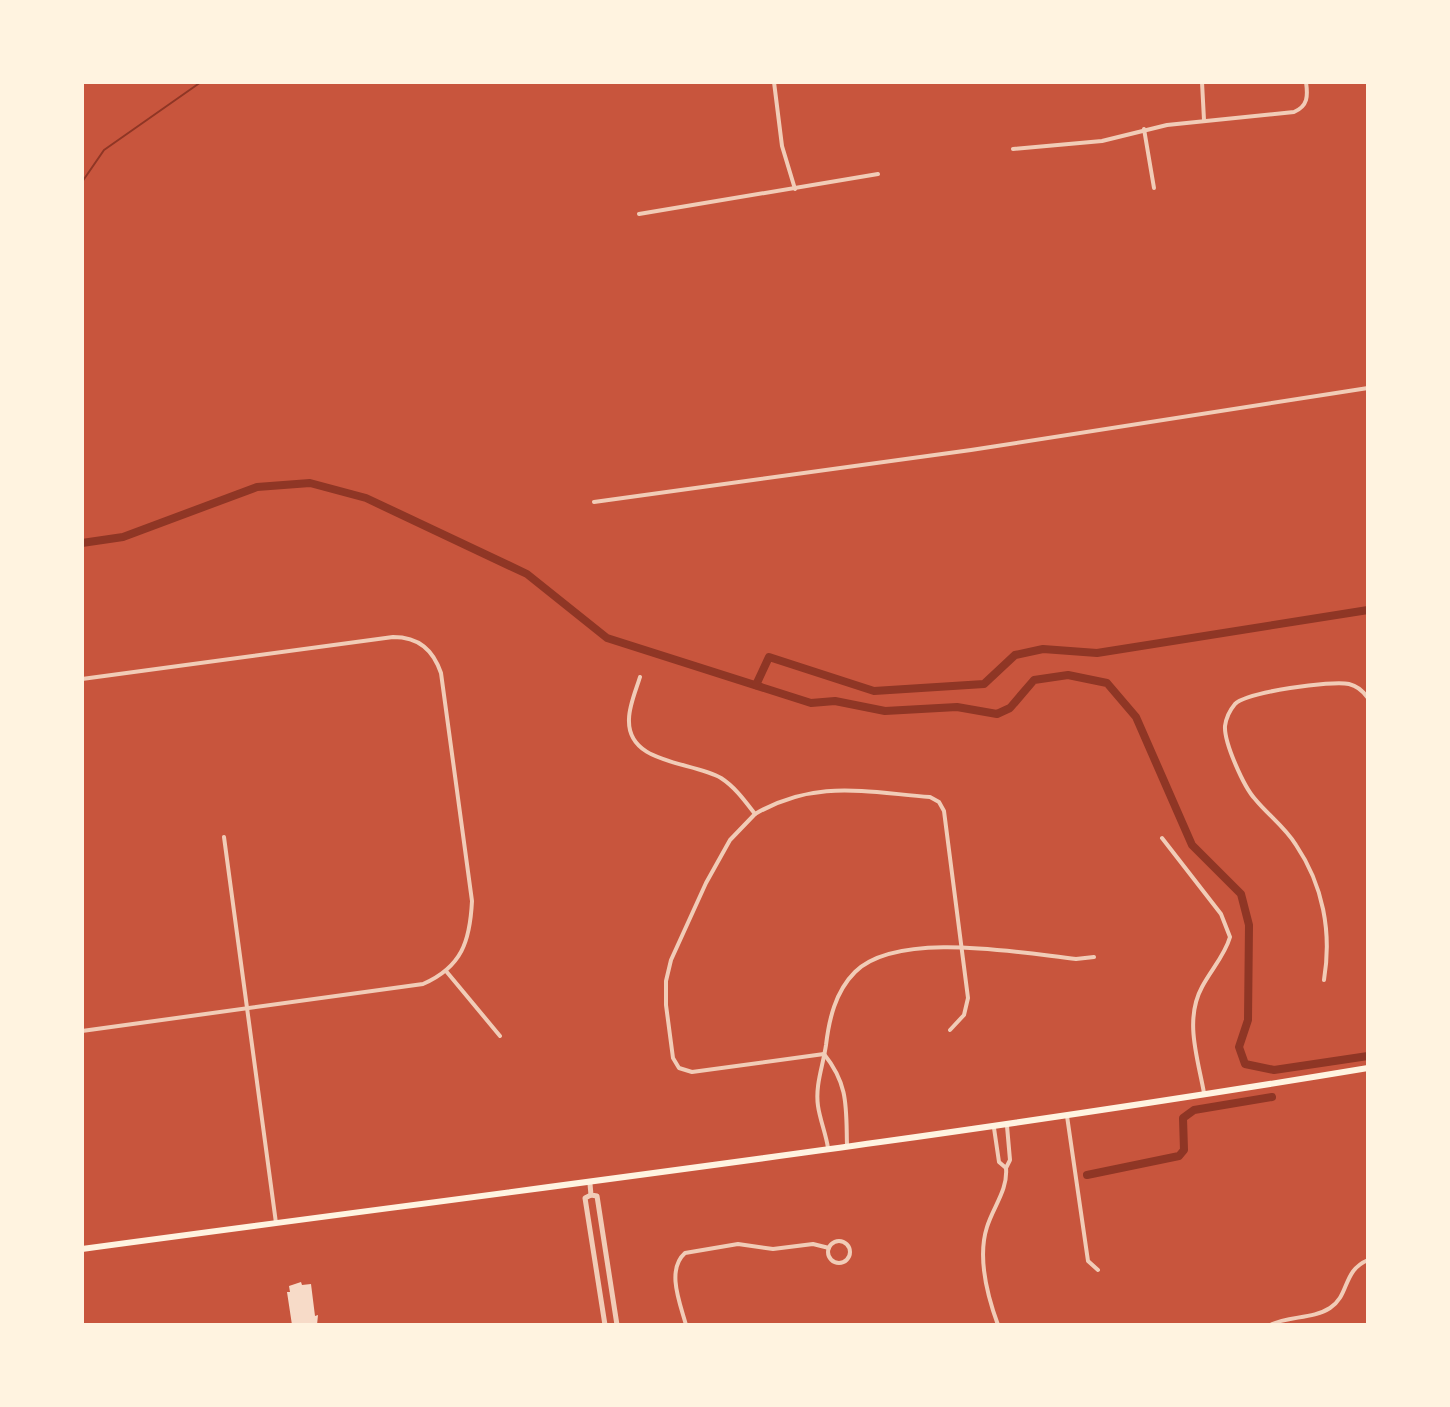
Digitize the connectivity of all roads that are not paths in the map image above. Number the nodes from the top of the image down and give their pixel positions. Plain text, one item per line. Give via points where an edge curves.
1 (774, 82) edge
2 (1202, 82) edge
3 (1306, 82) edge
4 (1204, 120) junction
5 (1144, 129) junction
6 (1013, 149) dead end
7 (878, 174) dead end
8 (1154, 188) dead end
9 (795, 190) junction
10 (639, 214) dead end
11 (1368, 388) edge
12 (594, 502) dead end
13 (640, 677) dead end
14 (82, 679) edge
15 (1368, 698) edge
16 (755, 814) junction
17 (224, 837) dead end
18 (1162, 838) dead end
19 (961, 948) junction
20 (1094, 957) dead end
21 (446, 971) junction
22 (1324, 980) dead end
23 (247, 1009) junction
24 (950, 1030) dead end
25 (82, 1031) edge
26 (500, 1036) dead end
27 (824, 1054) junction
28 (1368, 1068) edge
29 (1204, 1096) junction
30 (1067, 1116) junction
31 (1007, 1126) junction
32 (994, 1128) junction
33 (847, 1146) junction
34 (828, 1148) junction
35 (1006, 1168) junction
36 (590, 1184) junction
37 (591, 1195) junction
38 (276, 1223) junction
39 (829, 1248) junction
40 (82, 1249) edge
41 (1368, 1260) edge
42 (1098, 1270) dead end
43 (605, 1325) edge
44 (617, 1325) edge
45 (686, 1325) edge
46 (998, 1325) edge
47 (1270, 1325) edge

1 - 9 street via 782,146
2 - 4 street
3 - 4 street via 1305,106 1294,112
4 - 5 street
5 - 6 street via 1102,141
5 - 8 street
7 - 9 street
9 - 10 street
11 - 12 street
13 - 16 street via 628,716 632,739 653,755 717,776
14 - 21 street via 405,637 429,649 441,673 472,901 466,945
15 - 22 street via 1358,688 1334,683 1253,696 1235,704 1224,729 1249,792 1296,843 1319,890 1327,939
16 - 19 street via 807,792 852,791 939,802
16 - 27 street via 730,840 671,960 666,1005 673,1058 679,1068 692,1072
17 - 23 street
18 - 29 street via 1210,898 1230,937 1194,1012
19 - 20 street
19 - 24 street via 968,998 964,1015
19 - 27 street via 897,951 854,973 836,1000
21 - 23 street via 423,984
21 - 26 street
23 - 25 street
23 - 38 street
27 - 33 street via 839,1072 844,1091
27 - 34 street via 818,1106
28 - 29 main road
29 - 30 main road
30 - 31 main road
30 - 42 street via 1088,1261
31 - 32 main road
31 - 35 street
32 - 33 main road
32 - 35 street via 999,1162
33 - 34 main road
34 - 36 main road
35 - 46 street via 983,1253
36 - 37 street
36 - 38 main road
37 - 43 street via 585,1198
37 - 44 street via 597,1196
38 - 40 main road
39 - 39 street via 835,1262 849,1255 844,1242
39 - 45 street via 738,1244 693,1250 679,1258 675,1275
41 - 47 street via 1350,1274 1343,1294 1329,1309

